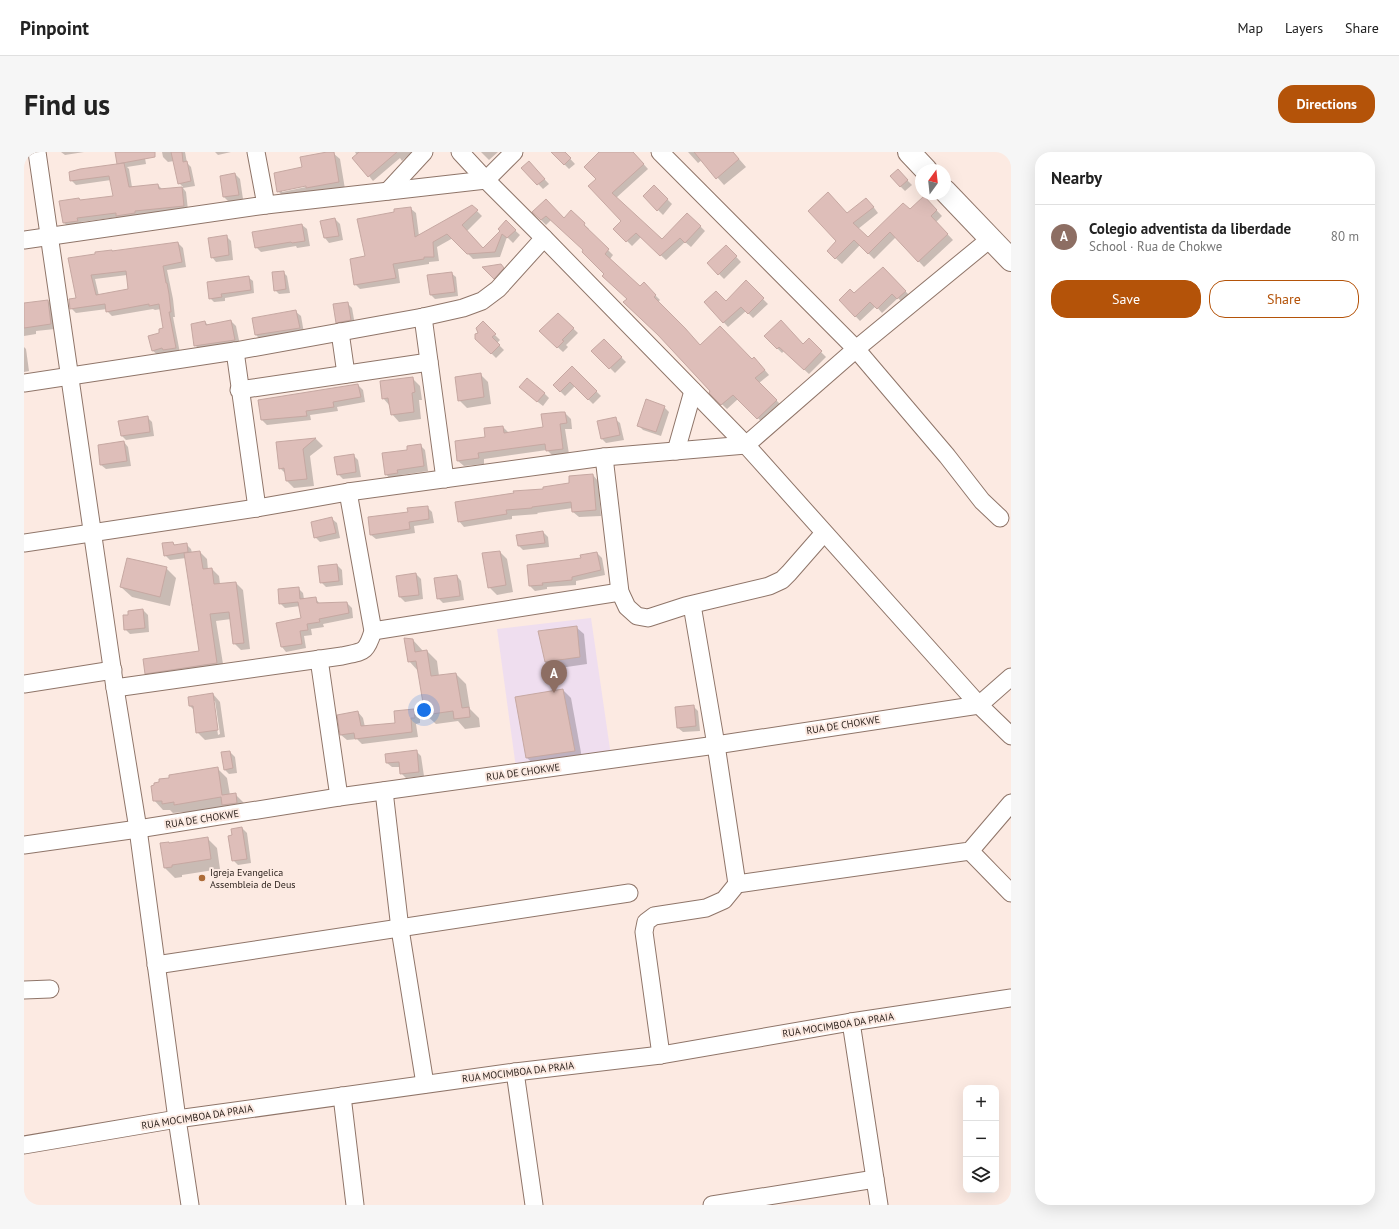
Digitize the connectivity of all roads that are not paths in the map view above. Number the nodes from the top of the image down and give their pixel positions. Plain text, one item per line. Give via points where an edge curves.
1 (37, 152) edge
2 (256, 152) edge
3 (424, 152) edge
4 (460, 152) edge
5 (514, 152) edge
6 (660, 152) edge
7 (909, 152) edge
8 (920, 164) edge
9 (486, 180) junction
10 (388, 192) junction
11 (951, 197) edge
12 (266, 205) junction
13 (49, 236) junction
14 (544, 238) junction
15 (990, 239) junction
16 (24, 240) edge
17 (1011, 260) edge
18 (423, 317) junction
19 (340, 332) junction
20 (856, 349) junction
21 (235, 351) junction
22 (429, 362) junction
23 (346, 374) junction
24 (70, 376) junction
25 (24, 383) edge
26 (239, 390) junction
27 (693, 391) junction
28 (746, 446) junction
29 (676, 451) junction
30 (604, 457) junction
31 (445, 479) junction
32 (348, 492) junction
33 (257, 508) junction
34 (1000, 518) dead end
35 (93, 533) junction
36 (824, 533) junction
37 (24, 543) edge
38 (620, 592) junction
39 (692, 604) junction
40 (373, 631) junction
41 (319, 659) junction
42 (113, 670) junction
43 (1011, 677) edge
44 (24, 684) edge
45 (115, 688) junction
46 (979, 704) junction
47 (1011, 736) edge
48 (716, 745) junction
49 (384, 791) junction
50 (339, 797) junction
51 (1011, 804) edge
52 (138, 829) junction
53 (24, 845) edge
54 (970, 851) junction
55 (738, 884) junction
56 (629, 893) dead end
57 (1011, 893) edge
58 (400, 929) junction
59 (156, 965) junction
60 (50, 989) dead end
61 (24, 990) edge
62 (1011, 998) edge
63 (851, 1022) junction
64 (661, 1055) junction
65 (515, 1072) junction
66 (425, 1084) junction
67 (342, 1096) junction
68 (177, 1119) junction
69 (24, 1145) edge
70 (875, 1179) junction
71 (190, 1205) edge
72 (355, 1205) edge
73 (534, 1205) edge
74 (712, 1205) edge
75 (879, 1205) edge

1 - 13 street
2 - 12 street
3 - 10 street
4 - 9 street
5 - 9 street
6 - 20 street
7 - 8 main road
9 - 10 street
9 - 14 street
10 - 12 street
11 - 15 main road
12 - 13 street
13 - 16 street
13 - 24 street
14 - 18 street via 498,289 482,301
14 - 27 street
15 - 17 main road
15 - 20 street
18 - 19 street
18 - 22 street
19 - 21 street
19 - 23 street
20 - 28 street
20 - 34 street via 982,501
21 - 24 street
21 - 26 street
22 - 23 street
22 - 31 street
23 - 26 street
24 - 25 street
24 - 35 street
26 - 33 street
27 - 28 street
27 - 29 street
28 - 29 street
28 - 36 street
29 - 30 street
30 - 31 street
30 - 38 street
31 - 32 street
32 - 33 street
32 - 40 street
33 - 35 street
35 - 37 street
35 - 42 street
36 - 39 street via 794,568 777,583
36 - 46 street
38 - 39 street via 627,607 637,616 648,618
38 - 40 street
39 - 48 street
40 - 41 street via 367,648 362,651
41 - 45 street
41 - 50 street
42 - 44 street
42 - 45 street
43 - 46 street
45 - 52 street
46 - 47 street
46 - 48 street, RUA DE CHOKWE
48 - 49 street, RUA DE CHOKWE
48 - 55 street
49 - 50 street, RUA DE CHOKWE
49 - 58 street
50 - 52 street, RUA DE CHOKWE
51 - 54 street
52 - 53 street, RUA DE CHOKWE
52 - 59 street
54 - 55 street
54 - 57 street
55 - 64 street via 724,900 706,908 654,916 646,922 644,932
56 - 58 street
58 - 59 street
58 - 66 street
59 - 68 street
60 - 61 street
62 - 63 street, RUA MOCIMBOA DA PRAIA
63 - 64 street, RUA MOCIMBOA DA PRAIA
63 - 70 street
64 - 65 street, RUA MOCIMBOA DA PRAIA
65 - 66 street, RUA MOCIMBOA DA PRAIA
65 - 73 street
66 - 67 street, RUA MOCIMBOA DA PRAIA
67 - 68 street, RUA MOCIMBOA DA PRAIA
67 - 72 street
68 - 69 street, RUA MOCIMBOA DA PRAIA
68 - 71 street
70 - 74 street
70 - 75 street

